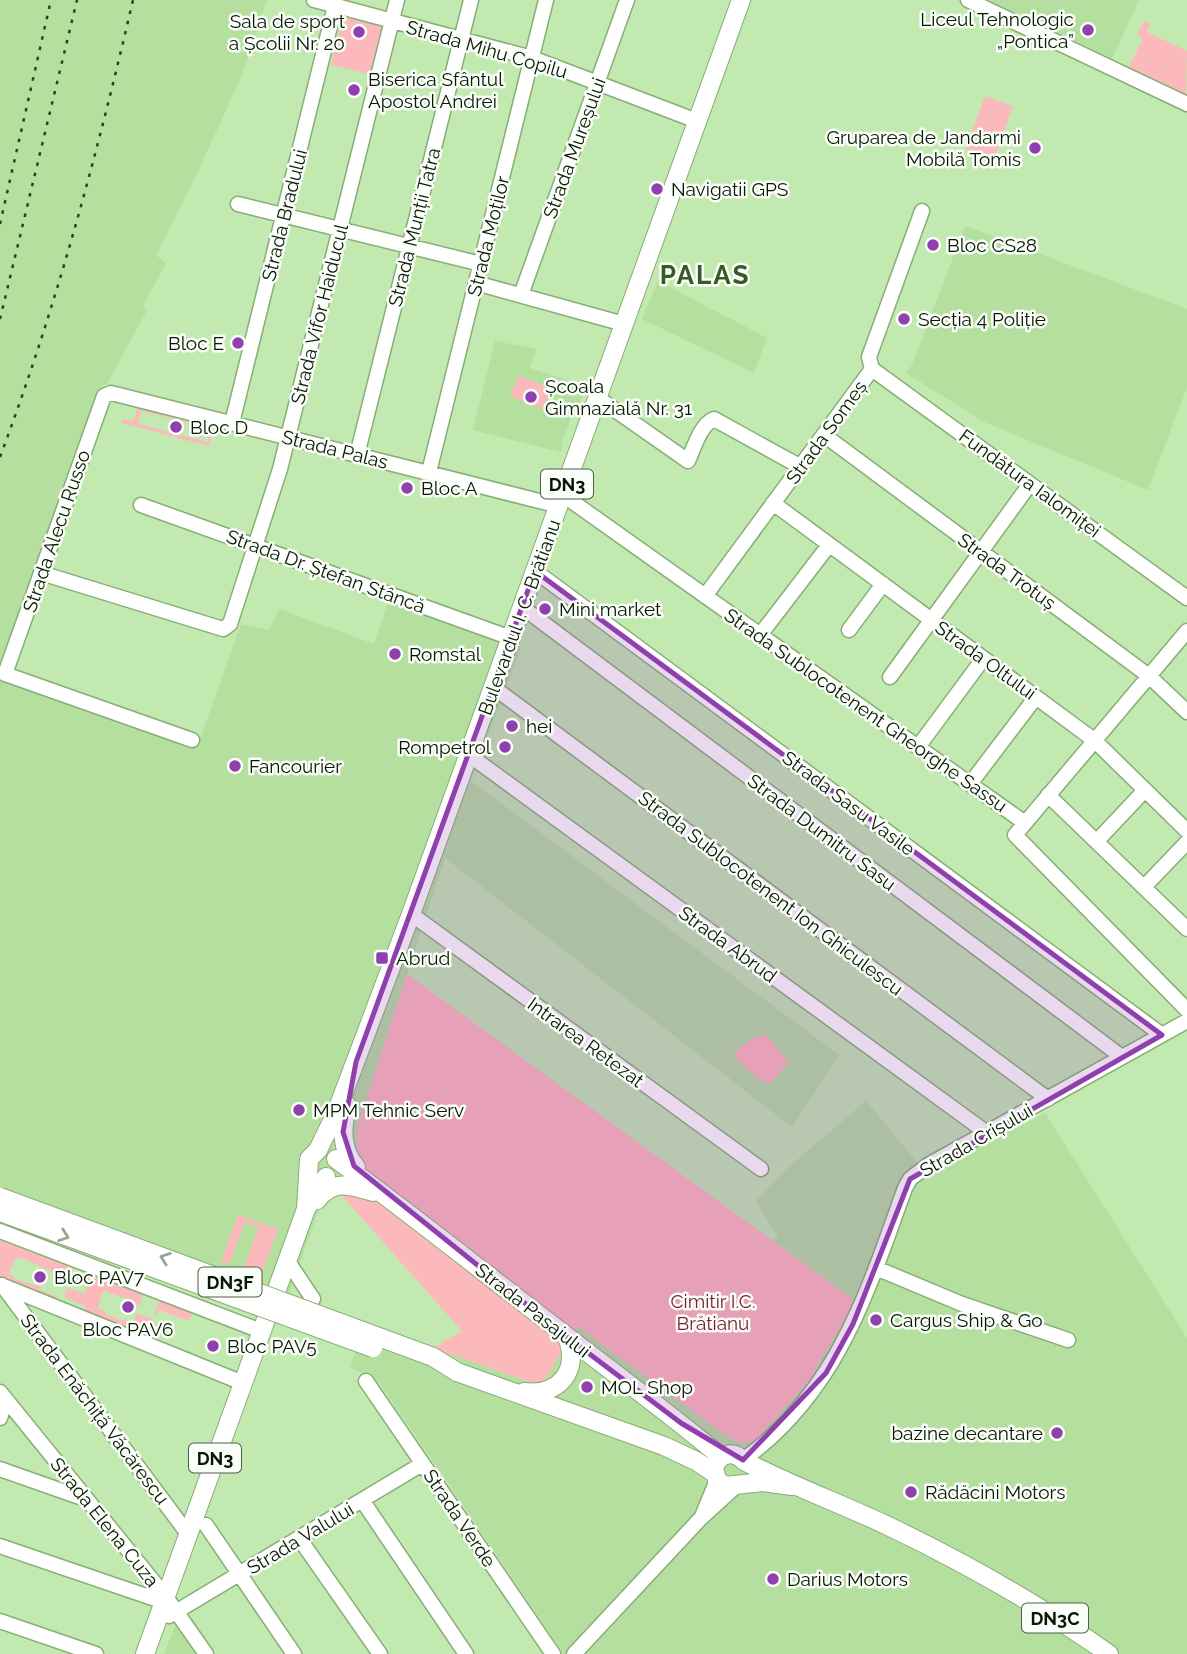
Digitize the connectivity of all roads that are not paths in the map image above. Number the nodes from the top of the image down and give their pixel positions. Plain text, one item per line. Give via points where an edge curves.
1 (397, 0) edge
2 (471, 0) edge
3 (547, 0) edge
4 (627, 0) edge
5 (741, 0) edge
6 (968, 0) edge
7 (314, 1) edge
8 (335, 6) junction
9 (391, 21) junction
10 (461, 40) junction
11 (532, 58) junction
12 (597, 83) junction
13 (1187, 104) edge
14 (697, 121) junction
15 (238, 204) dead end
16 (922, 211) dead end
17 (284, 215) junction
18 (340, 229) junction
19 (410, 246) junction
20 (481, 264) junction
21 (476, 283) junction
22 (521, 295) junction
23 (624, 324) junction
24 (872, 369) junction
25 (111, 393) joint
26 (598, 398) junction
27 (232, 423) junction
28 (824, 435) junction
29 (289, 437) junction
30 (357, 455) junction
31 (801, 467) junction
32 (429, 472) junction
33 (1030, 484) junction
34 (561, 500) junction
35 (773, 503) junction
36 (141, 505) dead end
37 (257, 545) junction
38 (829, 545) junction
39 (981, 551) junction
40 (535, 570) junction
41 (41, 573) junction
42 (883, 584) junction
43 (705, 596) junction
44 (1187, 598) edge
45 (522, 607) junction
46 (931, 620) junction
47 (849, 629) dead end
48 (1187, 631) edge
49 (760, 635) junction
50 (511, 638) junction
51 (984, 659) junction
52 (1149, 676) junction
53 (890, 677) dead end
54 (493, 687) junction
55 (1036, 697) junction
56 (1187, 712) edge
57 (192, 740) dead end
58 (1094, 740) junction
59 (918, 747) junction
60 (469, 755) junction
61 (970, 784) junction
62 (1145, 790) junction
63 (1048, 794) junction
64 (1025, 823) junction
65 (1187, 831) edge
66 (1097, 841) junction
67 (1187, 842) edge
68 (1144, 887) junction
69 (411, 914) junction
70 (1187, 929) edge
71 (1187, 1010) edge
72 (1187, 1021) edge
73 (1162, 1035) junction
74 (1122, 1057) junction
75 (356, 1062) junction
76 (1048, 1099) junction
77 (986, 1133) junction
78 (329, 1154) junction
79 (309, 1168) junction
80 (761, 1169) dead end
81 (327, 1177) junction
82 (386, 1196) junction
83 (0, 1197) edge
84 (306, 1209) junction
85 (0, 1212) edge
86 (299, 1227) junction
87 (0, 1231) edge
88 (287, 1260) junction
89 (876, 1268) junction
90 (1, 1284) edge
91 (313, 1299) dead end
92 (261, 1331) junction
93 (568, 1337) junction
94 (1068, 1340) dead end
95 (457, 1372) junction
96 (366, 1381) dead end
97 (243, 1383) junction
98 (510, 1391) junction
99 (2, 1396) edge
100 (0, 1418) edge
101 (422, 1464) junction
102 (728, 1464) junction
103 (0, 1469) edge
104 (737, 1485) junction
105 (792, 1486) junction
106 (87, 1499) junction
107 (362, 1500) junction
108 (701, 1518) junction
109 (206, 1525) dead end
110 (188, 1534) junction
111 (299, 1538) junction
112 (0, 1546) edge
113 (239, 1574) junction
114 (169, 1603) junction
115 (0, 1621) edge
116 (96, 1654) edge
117 (145, 1654) edge
118 (206, 1654) edge
119 (294, 1654) edge
120 (380, 1654) edge
121 (466, 1654) edge
122 (553, 1654) edge
123 (574, 1654) edge
124 (1109, 1654) edge

1 - 9 street, Strada Vifor Haiducul
2 - 10 street, Strada Munții Tatra
3 - 11 street, Strada Moților
4 - 12 street, Strada Mureșului
5 - 14 main road, Bulevardul I. C. Brătianu / DN3
6 - 13 street
7 - 8 street, Strada Mihu Copilu
8 - 9 street, Strada Mihu Copilu
8 - 17 street, Strada Bradului
9 - 10 street, Strada Mihu Copilu
9 - 18 street, Strada Vifor Haiducul
10 - 11 street, Strada Mihu Copilu
10 - 19 street, Strada Munții Tatra
11 - 12 street, Strada Mihu Copilu
11 - 20 street, Strada Moților
12 - 14 street, Strada Mihu Copilu
12 - 22 street, Strada Mureșului
14 - 23 main road, Bulevardul I. C. Brătianu / DN3
15 - 17 street
16 - 24 street, Strada Someș via 869,357
17 - 18 street
17 - 27 street, Strada Bradului
18 - 19 street
18 - 29 street, Strada Vifor Haiducul
19 - 20 street
19 - 30 street, Strada Munții Tatra
20 - 21 street, Strada Moților
21 - 22 street
21 - 32 street, Strada Moților
22 - 23 street
23 - 26 main road, Bulevardul I. C. Brătianu / DN3
24 - 28 street, Strada Someș
24 - 33 street, Fundătura Ialomiței
25 - 27 street, Strada Palas
25 - 41 street, Strada Alecu Russo via 104,397
26 - 31 street via 688,461 704,427 713,419
26 - 34 main road, Bulevardul I. C. Brătianu / DN3
27 - 29 street, Strada Palas
28 - 31 street, Strada Someș
28 - 39 street, Strada Trotuș
29 - 30 street, Strada Palas
29 - 37 street, Strada Vifor Haiducul
30 - 32 street, Strada Palas
31 - 35 street, Strada Someș
32 - 34 street, Strada Palas
33 - 39 street
33 - 44 street, Fundătura Ialomiței
34 - 40 main road, Bulevardul I. C. Brătianu / DN3
34 - 43 street, Strada Sublocotenent Gheorghe Sassu
35 - 38 street, Strada Oltului
35 - 43 street, Strada Someș
36 - 37 street, Strada Dr. Ștefan Stâncă
37 - 41 street, Strada Vifor Haiducul via 230,624 223,629
37 - 50 street, Strada Dr. Ștefan Stâncă
38 - 42 street, Strada Oltului
38 - 49 street
39 - 46 street
39 - 52 street, Strada Trotuș
40 - 45 main road, Bulevardul I. C. Brătianu / DN3
40 - 73 street, Strada Sasu Vasile
41 - 57 street, Strada Alecu Russo via 5,674
42 - 46 street, Strada Oltului
42 - 47 street
43 - 49 street, Strada Sublocotenent Gheorghe Sassu
45 - 50 main road, Bulevardul I. C. Brătianu / DN3
45 - 74 street, Strada Dumitru Sasu
46 - 51 street, Strada Oltului
46 - 53 street
48 - 52 street
49 - 59 street, Strada Sublocotenent Gheorghe Sassu
50 - 54 main road, Bulevardul I. C. Brătianu / DN3
51 - 55 street, Strada Oltului
51 - 59 street
52 - 56 street, Strada Trotuș
52 - 58 street
54 - 60 main road, Bulevardul I. C. Brătianu / DN3
54 - 76 street, Strada Sublocotenent Ion Ghiculescu
55 - 58 street, Strada Oltului
55 - 61 street
58 - 62 street, Strada Oltului
58 - 63 street
59 - 61 street, Strada Sublocotenent Gheorghe Sassu
60 - 69 main road, Bulevardul I. C. Brătianu / DN3
60 - 77 street, Strada Abrud
61 - 64 street, Strada Sublocotenent Gheorghe Sassu
62 - 65 street, Strada Oltului
62 - 66 street
63 - 64 street
63 - 66 street
64 - 71 street, Strada Sublocotenent Gheorghe Sassu via 1015,835
66 - 68 street
67 - 68 street
68 - 70 street
69 - 75 main road, Bulevardul I. C. Brătianu / DN3
69 - 80 street, Intrarea Retezat
72 - 73 street, Strada Crișului
73 - 74 street, Strada Crișului
74 - 76 street, Strada Crișului
75 - 78 main road, Bulevardul I. C. Brătianu / DN3 via 336,1113
75 - 82 main road via 344,1119 345,1150
76 - 77 street, Strada Crișului
77 - 89 street, Strada Crișului via 910,1179
78 - 79 main road, DN3 via 309,1160
78 - 81 main road, DN3 via 337,1167
78 - 82 main road, Strada Pasajului / DN3C
79 - 81 main road via 314,1175
79 - 84 main road, DN3
81 - 82 main road, Strada Pasajului / DN3C via 358,1183
81 - 84 main road, DN3
82 - 86 main road via 349,1185 332,1187 319,1197
82 - 93 main road, Strada Pasajului / DN3C
95 -> 83 main road, DN3F, bridge via 433,1357
84 - 86 main road, DN3
85 -> 95 main road, DN3F, bridge via 430,1368
86 - 88 main road, DN3
87 - 92 street
88 - 91 street
88 - 92 main road, DN3
89 - 94 street via 962,1304
89 - 102 street, Strada Crișului via 853,1324 809,1396 776,1430
90 - 97 street
90 - 110 street, Strada Enăchiță Văcărescu
92 - 97 main road, DN3
93 - 98 main road via 573,1356 562,1381 537,1394
93 - 102 main road, Strada Pasajului / DN3C
95 - 98 main road, DN3F
96 - 101 street, Strada Verde
97 - 110 main road, DN3
98 - 102 main road, DN3F
99 - 100 street
99 - 106 street, Strada Elena Cuza
101 - 107 street, Strada Valului
101 - 122 street, Strada Verde
102 - 104 main road via 724,1486
102 - 104 main road via 747,1471
102 - 105 main road, DN3C
102 - 108 street
103 - 106 street
104 - 105 main road, DN3C
104 - 108 street
105 - 124 main road, DN3C via 968,1566
106 - 114 street, Strada Elena Cuza
107 - 111 street, Strada Valului
107 - 121 street
108 - 123 street
109 - 113 street
110 - 114 main road, DN3
111 - 113 street, Strada Valului
111 - 120 street
112 - 114 street
113 - 114 street, Strada Valului
113 - 119 street
114 - 117 main road, DN3
114 - 118 street, Strada Elena Cuza
115 - 116 street

